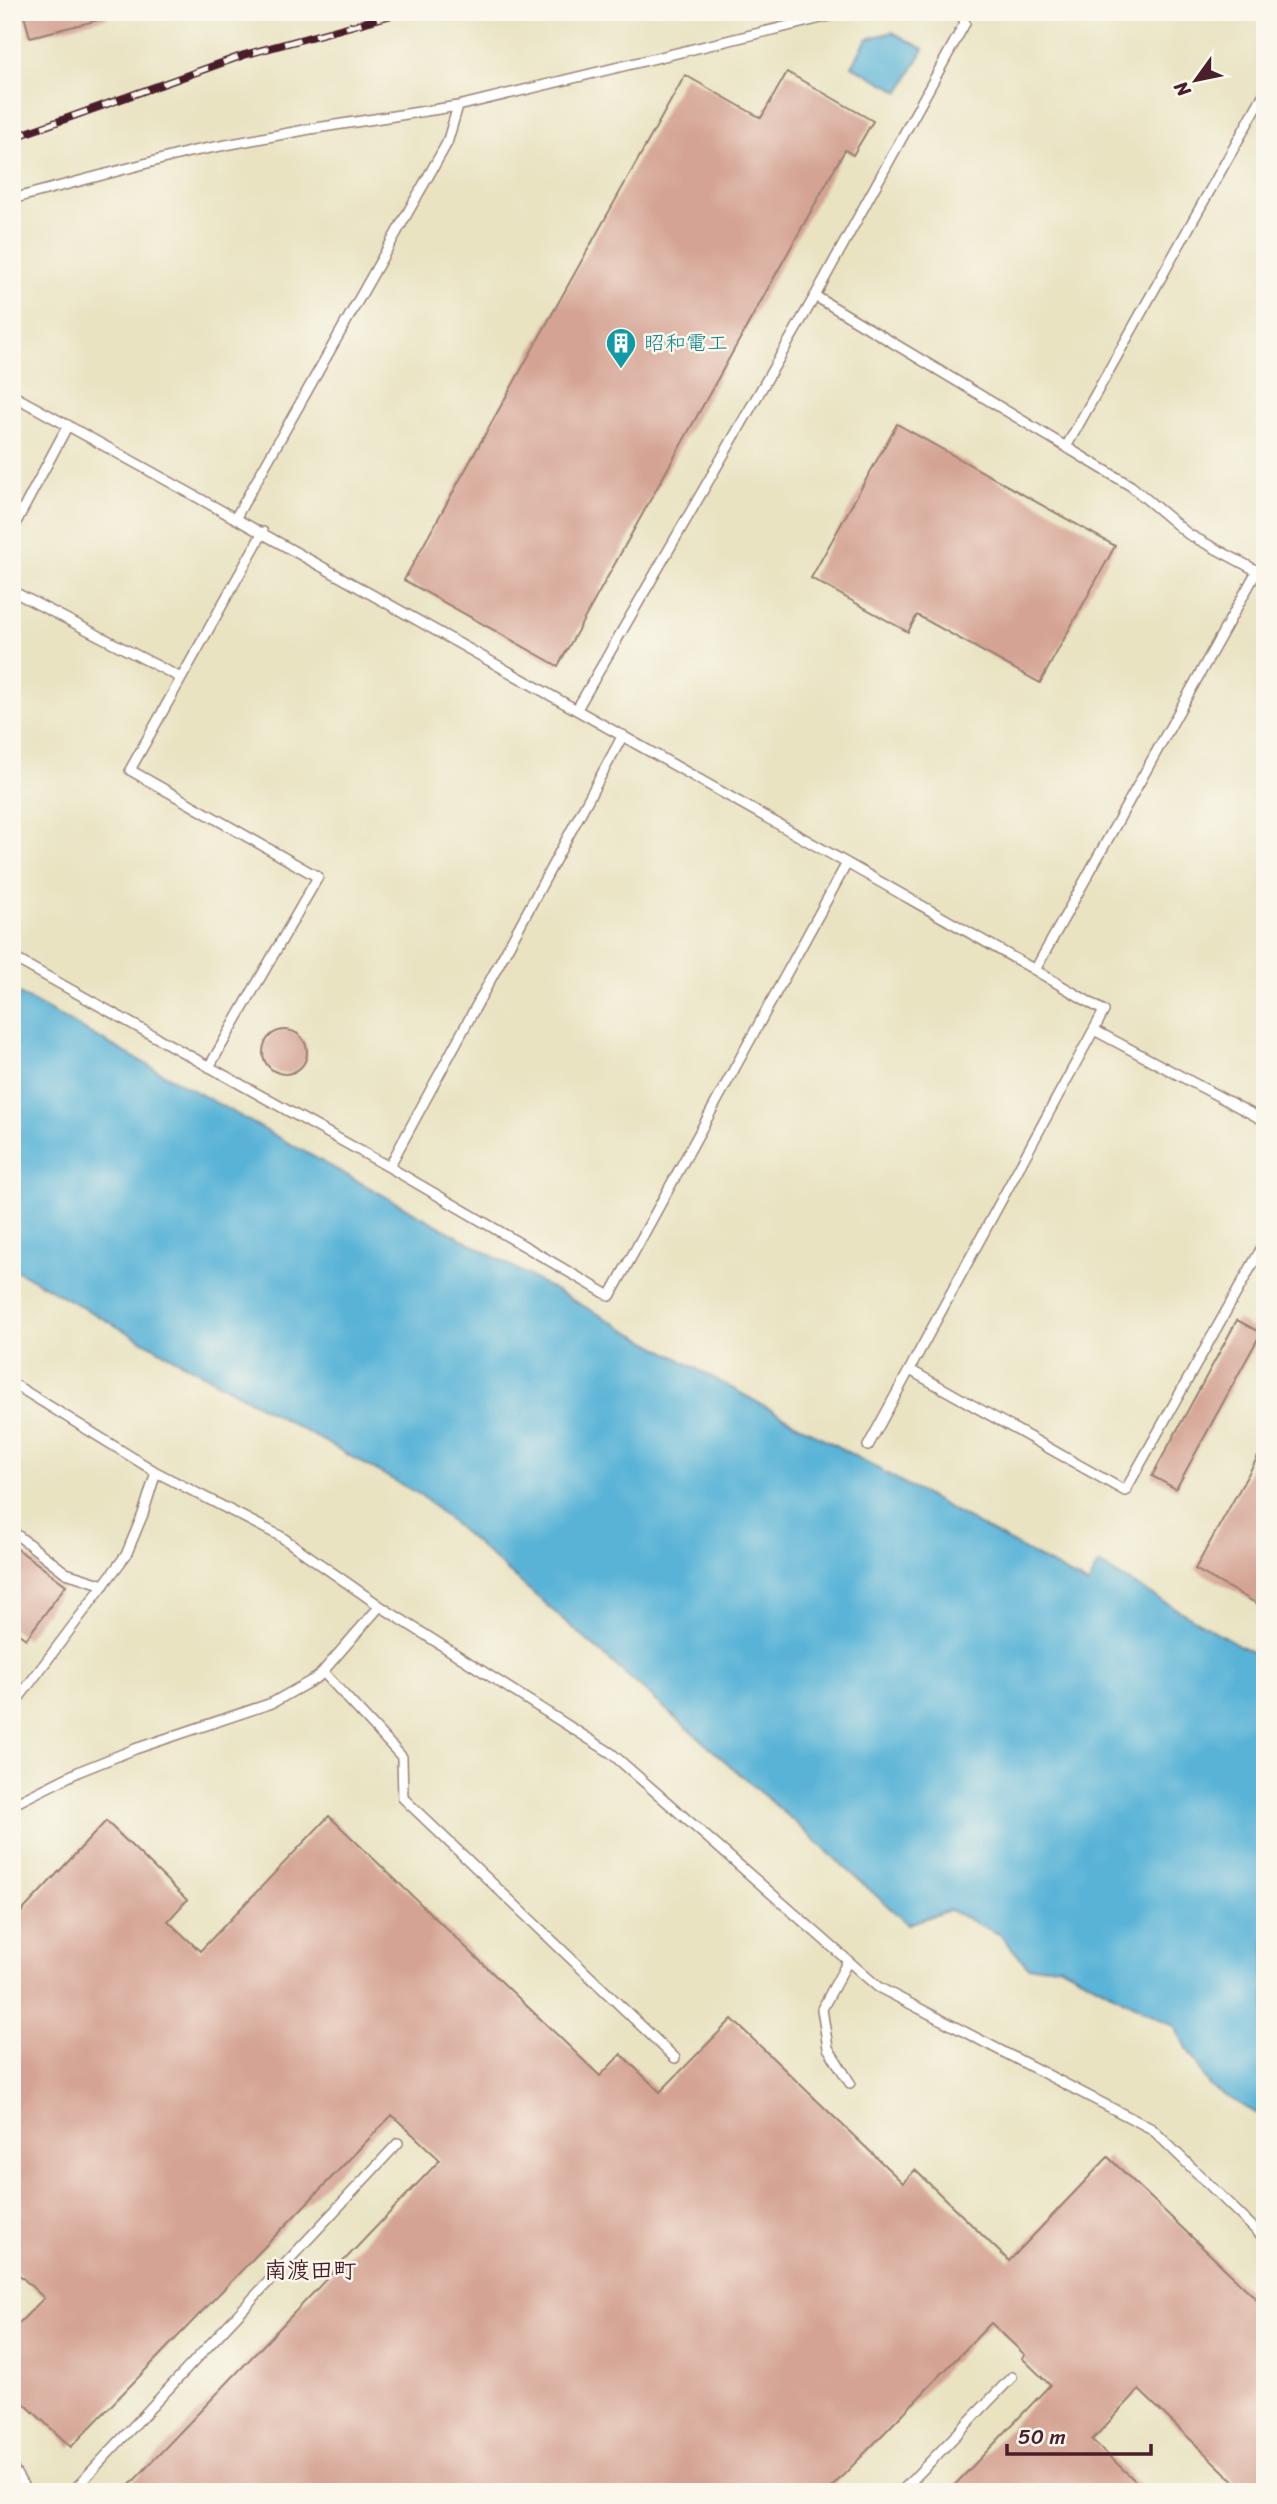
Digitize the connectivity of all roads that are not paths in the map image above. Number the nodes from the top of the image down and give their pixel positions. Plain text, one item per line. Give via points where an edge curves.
1 (846, 12) edge
2 (961, 12) edge
3 (1265, 92) edge
4 (458, 106) junction
5 (12, 199) edge
6 (815, 296) junction
7 (12, 395) edge
8 (68, 425) junction
9 (1066, 447) junction
10 (236, 517) junction
11 (12, 530) edge
12 (263, 532) junction
13 (1261, 573) edge
14 (12, 591) edge
15 (181, 678) junction
16 (577, 709) junction
17 (623, 735) junction
18 (847, 863) junction
19 (12, 957) edge
20 (1035, 970) junction
21 (1094, 1030) junction
22 (209, 1067) junction
23 (1265, 1121) edge
24 (388, 1167) junction
25 (1265, 1242) edge
26 (910, 1370) junction
27 (12, 1383) edge
28 (868, 1446) dead end
29 (156, 1472) junction
30 (12, 1531) edge
31 (104, 1585) junction
32 (380, 1606) junction
33 (323, 1672) junction
34 (12, 1707) edge
35 (12, 1805) edge
36 (848, 1961) junction
37 (675, 2058) dead end
38 (850, 2083) dead end
39 (398, 2143) dead end
40 (1265, 2239) edge
41 (1012, 2377) dead end
42 (12, 2467) edge
43 (27, 2492) edge
44 (72, 2492) edge
45 (901, 2492) edge

1 - 4 lane
2 - 6 lane via 965,23
3 - 9 lane
4 - 5 lane via 189,152
4 - 10 lane via 447,143
6 - 9 lane
6 - 16 lane
7 - 8 lane
8 - 10 lane
8 - 11 lane
9 - 13 lane via 1131,486 1188,534
10 - 12 lane
12 - 15 lane
12 - 16 lane
13 - 20 lane
14 - 15 lane
15 - 22 lane via 130,770 318,877
16 - 17 lane
17 - 18 lane
17 - 24 lane
18 - 20 lane
18 - 24 lane via 610,1296
19 - 22 lane
20 - 21 lane via 1104,1011
21 - 23 lane
21 - 26 lane
22 - 24 lane
25 - 26 lane via 1125,1491
26 - 28 lane
27 - 29 lane
29 - 31 lane via 126,1555
29 - 32 lane via 280,1536
30 - 31 lane via 66,1573
31 - 34 lane
32 - 33 lane
32 - 36 lane via 611,1753
33 - 35 lane via 272,1703 135,1749
33 - 37 lane via 402,1757 403,1798
36 - 38 lane via 822,2009 828,2048
36 - 40 lane via 878,1987 1152,2129
39 - 44 lane
41 - 45 lane
42 - 43 lane

